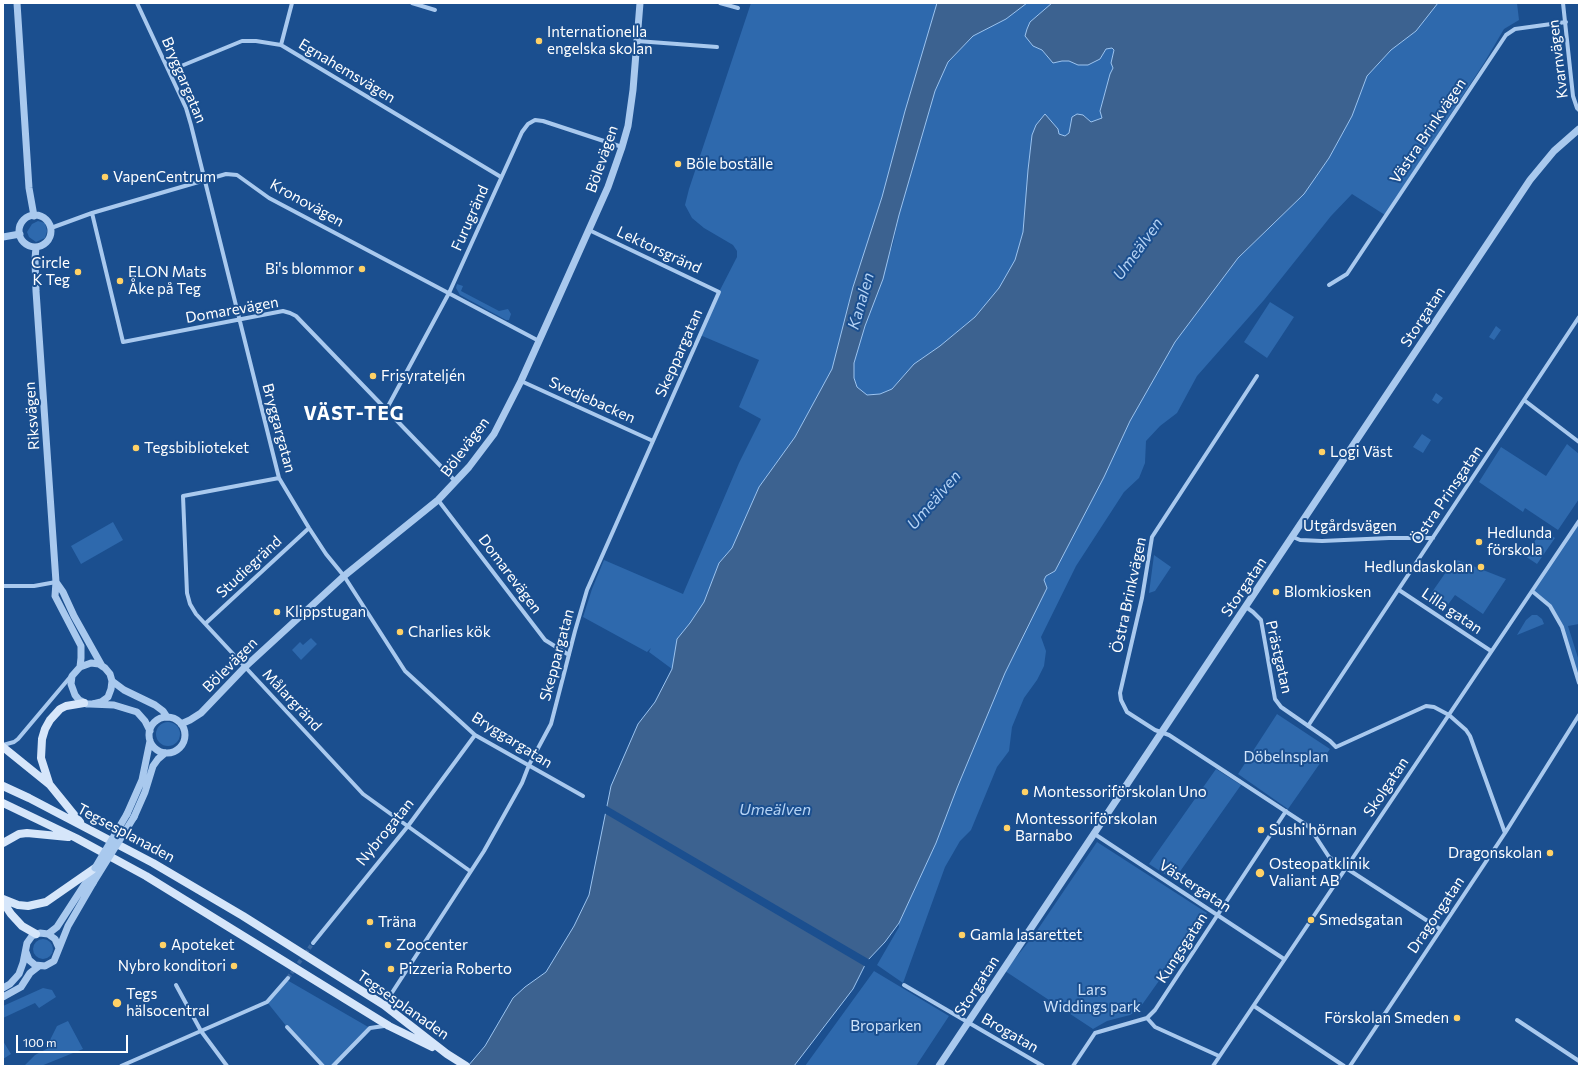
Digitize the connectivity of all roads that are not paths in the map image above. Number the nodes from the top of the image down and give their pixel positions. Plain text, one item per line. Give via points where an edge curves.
1 (17, 3) edge
2 (137, 3) edge
3 (292, 3) edge
4 (412, 3) edge
5 (640, 3) edge
6 (720, 3) edge
7 (1563, 3) edge
8 (738, 8) dead end
9 (435, 10) dead end
10 (1566, 22) junction
11 (637, 41) junction
12 (281, 45) junction
13 (717, 47) dead end
14 (169, 71) junction
15 (1579, 110) edge
16 (1579, 129) edge
17 (622, 147) junction
18 (501, 177) junction
19 (204, 181) junction
20 (92, 212) junction
21 (34, 216) junction
22 (51, 228) junction
23 (589, 230) junction
24 (20, 234) junction
25 (3, 237) edge
26 (36, 247) junction
27 (1329, 285) dead end
28 (719, 292) joint
29 (449, 293) junction
30 (1579, 317) edge
31 (239, 320) junction
32 (539, 342) junction
33 (1258, 376) dead end
34 (521, 381) junction
35 (1524, 400) junction
36 (386, 410) junction
37 (654, 441) junction
38 (1579, 442) edge
39 (279, 478) junction
40 (456, 482) junction
41 (438, 500) junction
42 (1579, 521) edge
43 (309, 528) junction
44 (1293, 537) junction
45 (1433, 538) junction
46 (344, 576) junction
47 (56, 582) junction
48 (3, 586) edge
49 (1399, 590) junction
50 (1532, 591) junction
51 (1246, 607) junction
52 (206, 623) junction
53 (1491, 651) junction
54 (569, 655) junction
55 (102, 666) junction
56 (80, 667) junction
57 (245, 667) junction
58 (74, 672) junction
59 (112, 681) junction
60 (1579, 684) edge
61 (84, 703) junction
62 (93, 704) junction
63 (1449, 715) junction
64 (1579, 715) edge
65 (167, 717) junction
66 (180, 724) junction
67 (1308, 726) junction
68 (150, 730) junction
69 (1162, 732) junction
70 (475, 735) junction
71 (150, 741) junction
72 (3, 746) edge
73 (165, 753) junction
74 (529, 766) junction
75 (50, 785) junction
76 (3, 786) edge
77 (583, 796) dead end
78 (3, 803) edge
79 (1286, 811) junction
80 (130, 816) junction
81 (83, 825) junction
82 (408, 826) junction
83 (1093, 833) junction
84 (1505, 833) junction
85 (76, 838) junction
86 (3, 842) edge
87 (1347, 867) junction
88 (95, 868) joint
89 (470, 871) junction
90 (87, 880) junction
91 (3, 900) edge
92 (1218, 914) junction
93 (1440, 929) junction
94 (36, 934) junction
95 (48, 934) junction
96 (313, 943) tunnel mouth
97 (59, 948) junction
98 (26, 952) junction
99 (1284, 958) junction
100 (39, 966) junction
101 (288, 978) tunnel mouth
102 (176, 985) dead end
103 (904, 985) dead end
104 (3, 988) edge
105 (3, 997) edge
106 (384, 1005) junction
107 (1254, 1006) junction
108 (1147, 1018) junction
109 (1517, 1020) dead end
110 (968, 1023) junction
111 (389, 1026) junction
112 (286, 1027) dead end
113 (201, 1032) junction
114 (447, 1054) junction
115 (1219, 1056) junction
116 (1579, 1061) edge
117 (122, 1066) edge
118 (227, 1066) edge
119 (323, 1066) edge
120 (334, 1066) edge
121 (466, 1066) edge
122 (939, 1066) edge
123 (1043, 1066) edge
124 (1073, 1066) edge
125 (1213, 1066) edge
126 (1344, 1066) edge
127 (1350, 1066) edge

1 - 21 street via 29,188
2 - 14 street, Bryggargatan
3 - 12 street
4 - 9 street
5 - 11 street, Bölevägen
6 - 8 street
7 - 10 street, Kvarnvägen
10 - 15 street, Kvarnvägen via 1574,96
10 - 27 street, Västra Brinkvägen via 1516,29 1506,35 1347,274
11 - 13 street
11 - 17 street, Bölevägen via 628,126
12 - 14 street, Egnahemsvägen via 256,41 242,42
12 - 18 street, Egnahemsvägen
14 - 19 street, Bryggargatan via 190,119
16 - 44 street, Storgatan via 1554,151 1530,180
17 - 18 street, Furugränd via 535,120 522,132
17 - 23 street, Bölevägen
18 - 29 street, Furugränd
19 - 20 street, Kronovägen
19 - 29 street, Kronovägen via 226,174 237,176 269,198
19 - 31 street, Bryggargatan
20 - 22 street, Kronovägen
20 - 31 street, Domarevägen via 123,342
21 - 22 street via 44,218
21 - 24 street via 22,223
22 - 26 street via 49,239 45,244
23 - 28 street, Lektorsgränd
23 - 32 street, Bölevägen
24 - 25 street
24 - 26 street via 26,244
26 - 47 street, Riksvägen via 36,291
28 - 37 street, Skeppargatan
29 - 32 street, Kronovägen
29 - 36 street, Furugränd
30 - 35 street, Östra Prinsgatan
31 - 36 street, Domarevägen via 283,311 296,316
31 - 39 street, Bryggargatan
32 - 34 street, Bölevägen
33 - 69 street, Östra Brinkvägen via 1152,537 1142,598 1120,693 1128,712
34 - 37 street, Svedjebacken
34 - 40 street, Bölevägen via 494,434
35 - 38 street
35 - 45 street, Östra Prinsgatan
36 - 40 street, Domarevägen
37 - 54 street, Skeppargatan via 587,590
39 - 43 street, Bryggargatan
39 - 52 street, Målargränd via 183,496 187,594 196,614
40 - 41 street, Bölevägen
41 - 46 street, Bölevägen
41 - 54 street, Domarevägen via 545,640
42 - 50 street, Skolgatan
43 - 46 street, Bryggargatan
43 - 52 street, Studiegränd
44 - 45 street, Utgårdsvägen via 1300,540 1322,541
44 - 51 street, Storgatan
45 - 49 street, Östra Prinsgatan
46 - 57 street, Bölevägen
46 - 70 street, Bryggargatan via 405,671
47 - 48 street via 34,586
47 - 55 street, Riksvägen via 64,592 74,616
47 - 56 street, Riksvägen via 56,596 81,646
49 - 53 street, Lilla gatan
49 - 67 street, Östra Prinsgatan
50 - 53 street, Skolgatan
50 - 60 street via 1550,606 1562,627
51 - 67 street, Prästgatan via 1261,620 1275,699
51 - 69 street, Storgatan
52 - 57 street, Målargränd
53 - 63 street, Skolgatan
54 - 74 street, Skeppargatan via 551,724
55 - 56 street via 91,663
55 - 59 street, Riksvägen via 108,671
56 - 58 street
57 - 66 street, Bölevägen via 201,713
57 - 82 street, Målargränd via 357,787
58 - 61 street via 71,680 72,690
58 - 72 street via 18,739
59 - 62 street via 108,697
59 - 65 street, Riksvägen via 124,690 155,705
61 - 62 street
61 - 75 main road via 60,709 45,729 41,758
62 - 68 street via 114,705 137,712
63 - 67 street, Prästgatan via 1426,706 1336,747
63 - 84 street via 1470,736
63 - 87 street, Skolgatan
64 - 84 street, Dragongatan
65 - 66 street
65 - 68 street via 158,719
66 - 73 street via 184,733 182,743 175,751
68 - 71 street
69 - 79 street via 1169,734
69 - 83 street, Storgatan
70 - 74 street, Bryggargatan
70 - 82 street, Nybrogatan
71 - 73 street via 158,750
71 - 80 street via 142,780
72 - 75 main road
73 - 80 street via 153,766 145,792
74 - 77 street, Bryggargatan
74 - 89 street, Skeppargatan via 505,814
75 - 81 main road
76 - 81 main road, Tegsesplanaden
78 - 85 main road, Tegsesplanaden
79 - 87 street via 1310,828 1329,857
79 - 92 street, Kungsgatan
80 - 88 street, bridge
80 - 90 street, bridge
81 - 106 main road, Tegsesplanaden via 230,908
82 - 89 street, Målargränd
82 - 96 street, Nybrogatan
83 - 92 street, Västergatan
83 - 110 street, Storgatan
84 - 93 street, Dragongatan
85 - 86 main road via 27,833
85 - 111 main road, Tegsesplanaden via 153,880
87 - 93 street
87 - 99 street, Skolgatan
88 - 90 main road
89 - 106 street, Skeppargatan
90 - 91 main road via 46,902 28,906
90 - 95 street via 57,927
90 - 97 street
91 - 94 main road via 22,926
92 - 99 street, Västergatan
92 - 108 street, Kungsgatan via 1156,1010
93 - 127 street, Dragongatan
94 - 95 street
94 - 98 street via 29,939
95 - 97 street via 55,939
97 - 100 street via 54,961
98 - 100 street via 32,963
98 - 104 street via 19,974
99 - 107 street, Skolgatan
100 - 105 street via 30,973 21,987
101 - 113 street via 267,1002
102 - 113 street
103 - 110 street, Brogatan
106 - 114 main road, Tegsesplanaden
107 - 115 street, Skolgatan
107 - 126 street
108 - 115 street via 1155,1027
108 - 124 street via 1095,1033
109 - 116 street
110 - 122 street, Storgatan
110 - 123 street, Brogatan
111 - 114 main road, Tegsesplanaden
111 - 120 street via 370,1028
112 - 119 street
113 - 117 street
113 - 118 street
114 - 121 main road
115 - 125 street, Skolgatan

